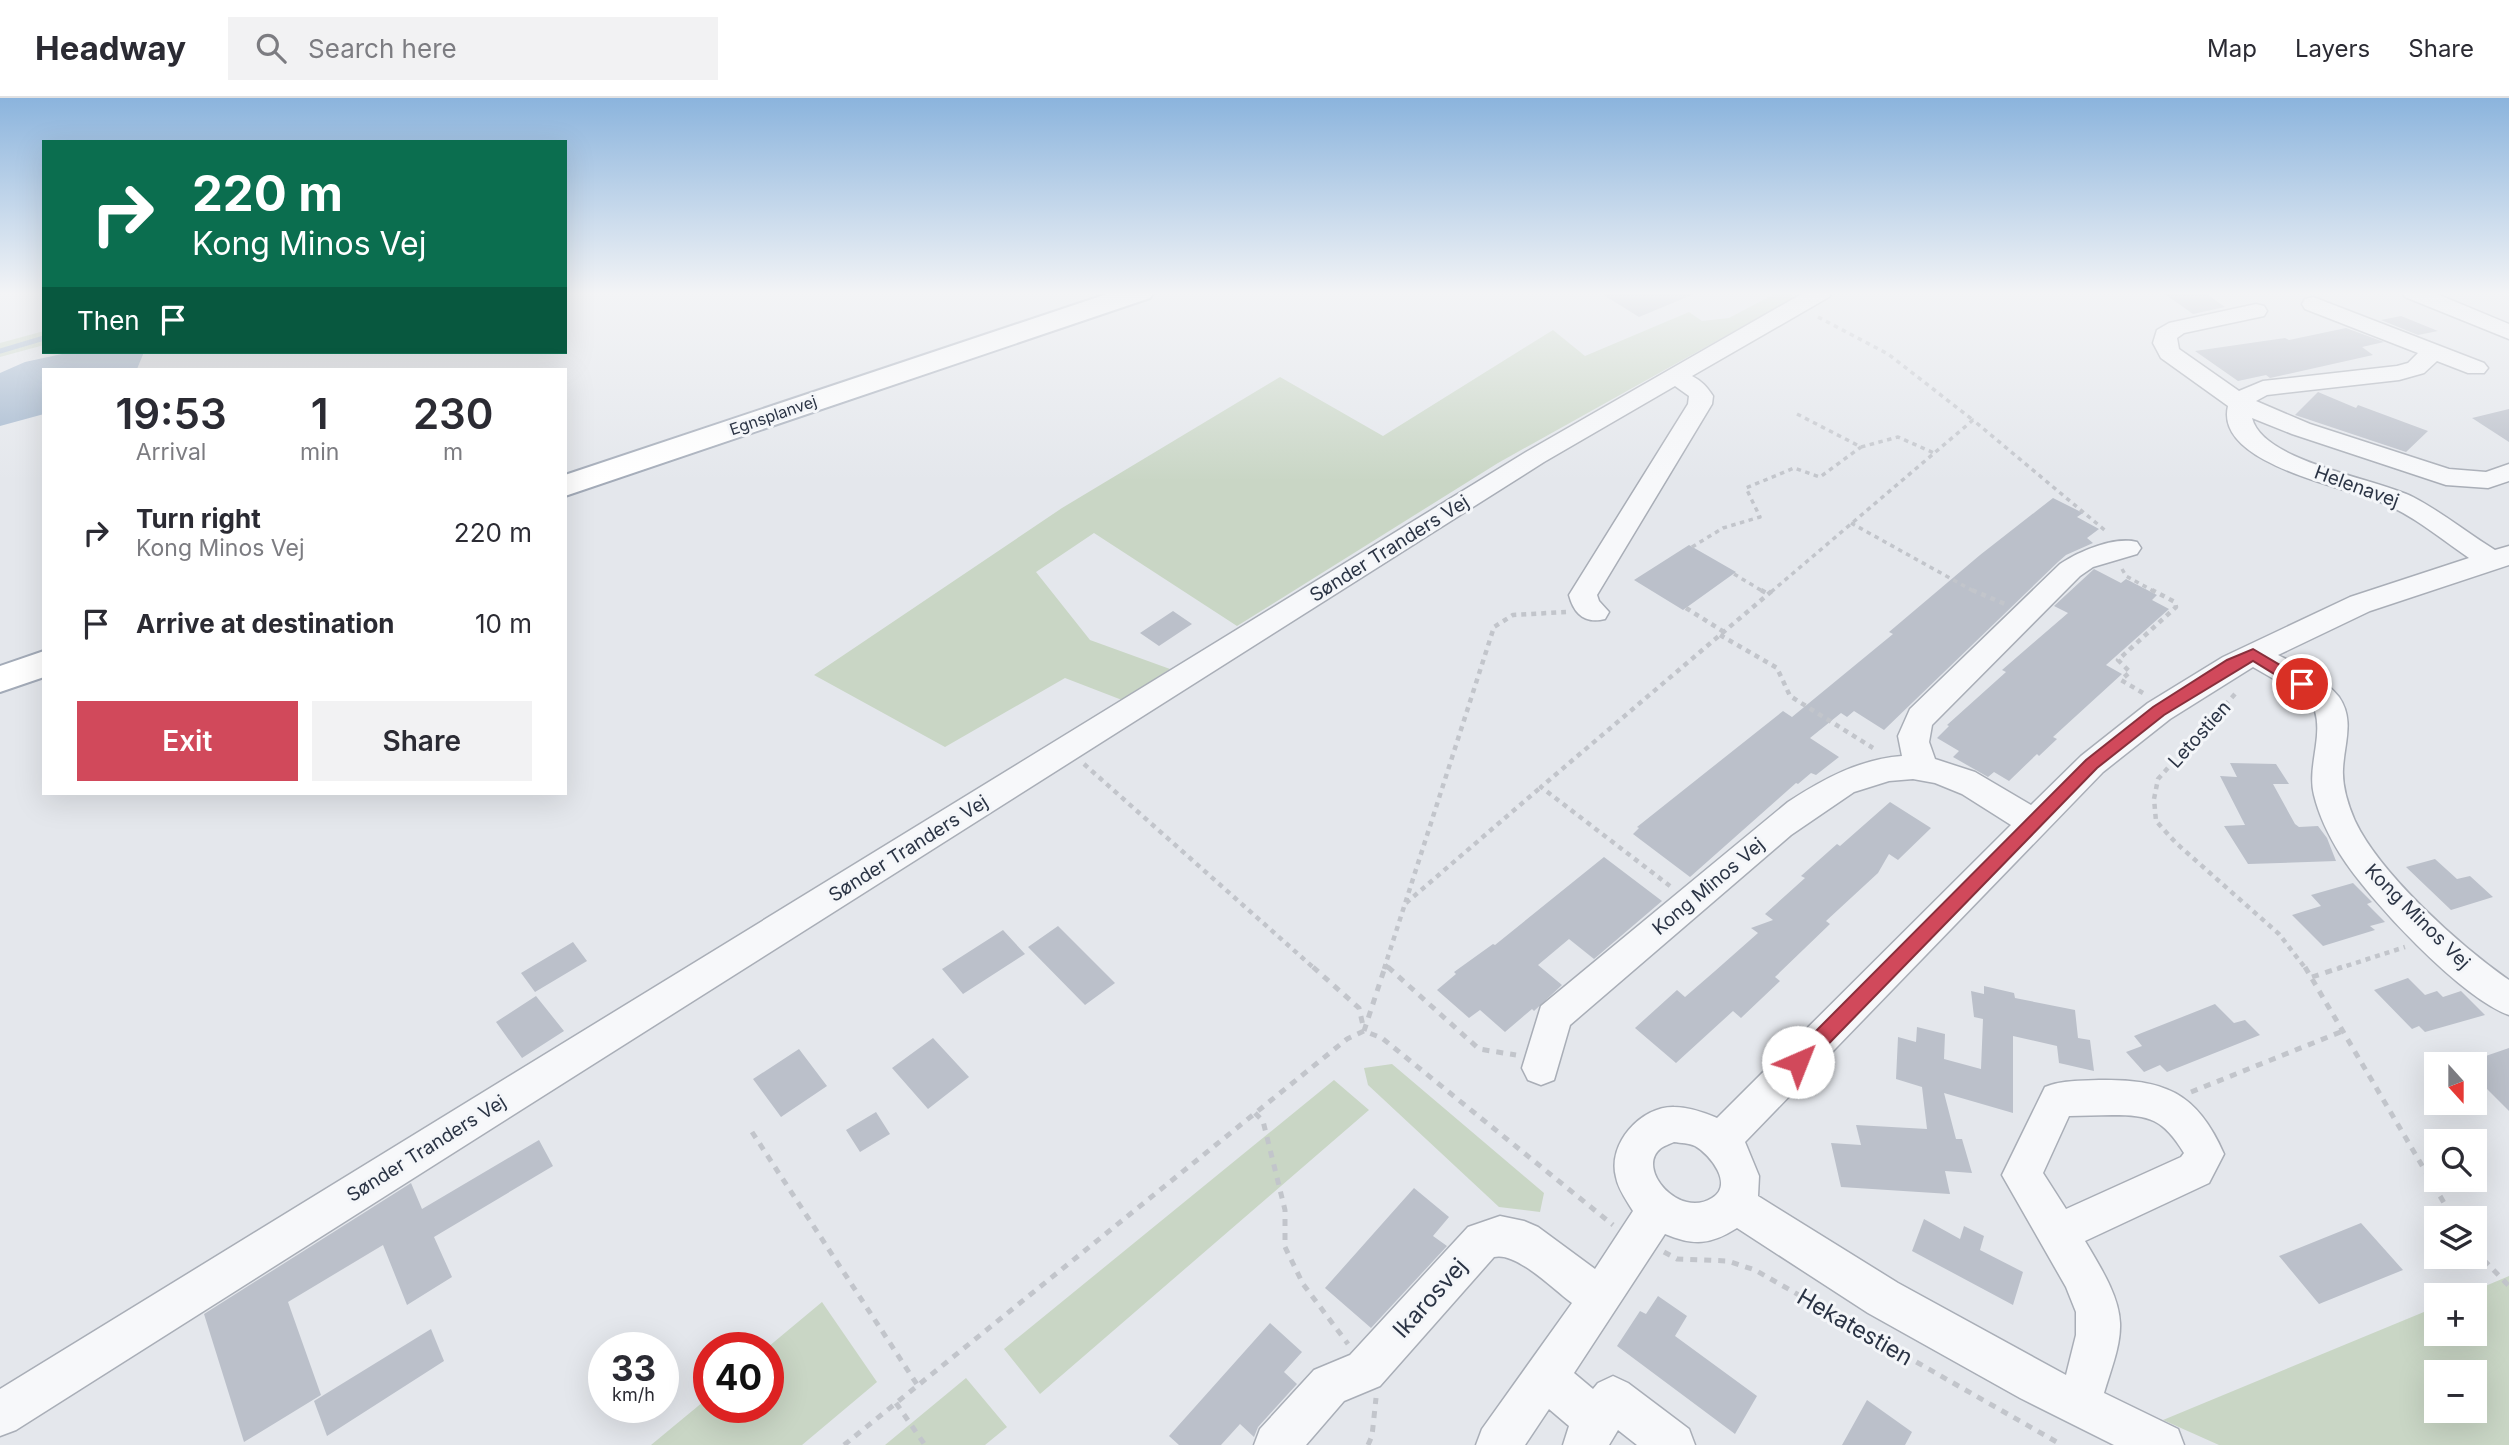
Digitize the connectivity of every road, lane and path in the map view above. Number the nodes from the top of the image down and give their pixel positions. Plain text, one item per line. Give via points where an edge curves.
1 (954, 355) edge
2 (1711, 355) edge
3 (1889, 355) edge
4 (2172, 355) edge
5 (2429, 355) edge
6 (2443, 355) edge
7 (2476, 368) dead end
8 (1674, 376) junction
9 (2241, 404) junction
10 (1797, 414) dead end
11 (1973, 420) junction
12 (1861, 447) junction
13 (1934, 453) junction
14 (2509, 472) edge
15 (567, 485) edge
16 (1851, 523) junction
17 (1692, 547) dead end
18 (2501, 558) edge
19 (2127, 562) junction
20 (1734, 574) dead end
21 (1768, 594) junction
22 (1686, 608) dead end
23 (1592, 610) joint
24 (2024, 615) junction
25 (1722, 633) junction
26 (2243, 659) junction
27 (42, 665) edge
28 (0, 679) edge
29 (2146, 695) dead end
30 (1067, 749) junction
31 (1889, 767) junction
32 (1924, 768) junction
33 (1541, 787) junction
34 (2033, 823) junction
35 (1690, 902) junction
36 (1405, 904) junction
37 (2435, 938) junction
38 (1385, 965) junction
39 (2312, 977) junction
40 (2509, 1000) edge
41 (1364, 1031) junction
42 (2343, 1031) junction
43 (1542, 1063) joint
44 (2162, 1104) junction
45 (1255, 1113) junction
46 (752, 1132) dead end
47 (1720, 1141) junction
48 (1735, 1204) junction
49 (2446, 1206) edge
50 (1648, 1224) junction
51 (2056, 1234) junction
52 (2487, 1263) edge
53 (2509, 1286) edge
54 (1600, 1299) junction
55 (1365, 1371) junction
56 (1544, 1377) junction
57 (918, 1386) junction
58 (896, 1403) junction
59 (2079, 1404) junction
60 (0, 1414) edge
61 (1593, 1433) edge
62 (844, 1445) edge
63 (925, 1445) edge
64 (1276, 1445) edge
65 (1368, 1445) edge
66 (1498, 1445) edge
67 (1673, 1445) edge
68 (2062, 1445) edge
69 (2162, 1445) edge

1 - 15 main road, Egnsplanvej
2 - 8 street, Sønder Tranders Vej
3 - 11 path
4 - 9 street, Helenavej
5 - 9 street via 2416,368 2399,373 2263,388 2248,393
6 - 7 street
8 - 23 street via 1694,387 1701,396 1700,404 1583,595
8 - 30 street, Sønder Tranders Vej via 1535,457
9 - 14 street, Helenavej via 2446,477 2488,480
9 - 18 street, Helenavej via 2238,416 2243,429 2266,450 2288,462 2390,496
10 - 12 path
11 - 13 path
11 - 19 path
12 - 13 path via 1898,437
12 - 17 path via 1820,477 1794,468 1746,488 1760,517 1723,528
13 - 16 path
16 - 21 path
16 - 24 path
18 - 26 street via 2360,604
19 - 24 street via 2076,566
19 - 29 path via 2176,607 2118,660 2130,672 2121,680
20 - 21 path
21 - 25 path
22 - 25 path
23 - 36 path via 1513,615 1494,627
24 - 32 street via 1912,730 1913,750
25 - 31 path via 1777,668 1790,696 1875,749
25 - 33 path
26 - 34 street via 2149,718 2092,764
26 - 37 street, Kong Minos Vej via 2316,694 2329,706 2333,718 2327,776 2342,827 2384,887
26 - 39 path, Letostien via 2248,679 2158,779 2154,799 2157,821 2279,934
27 - 28 main road
30 - 41 path via 1359,1008
30 - 60 street, Sønder Tranders Vej
31 - 32 street, Kong Minos Vej
31 - 35 street, Kong Minos Vej via 1813,799
32 - 34 street, Kong Minos Vej via 1964,780
33 - 35 path
33 - 36 path
34 - 47 street
35 - 43 street, Kong Minos Vej via 1554,1017
36 - 38 path
37 - 39 path
37 - 40 street, Kong Minos Vej
38 - 41 path
38 - 43 path via 1479,1049
39 - 42 path, Letostien
41 - 45 path
41 - 50 path, Hekatestien via 1382,1038 1600,1217
42 - 44 path
42 - 49 path, Letostien
44 - 51 street via 2190,1128 2206,1154 2195,1170
44 - 51 street via 2129,1098 2058,1099 2022,1175
45 - 55 path via 1263,1121 1285,1210 1285,1247 1303,1284
45 - 57 path
46 - 57 path
47 - 48 street via 1739,1172
47 - 50 street via 1688,1125 1671,1124 1643,1137 1633,1165
48 - 50 street via 1725,1216 1710,1222 1674,1219
48 - 59 street via 1883,1298
50 - 54 street
50 - 68 path, Hekatestien via 1677,1259 1728,1261 1755,1270
51 - 59 street via 2092,1295 2100,1322
52 - 53 path
54 - 55 street, Ikarosvej via 1524,1241 1500,1236 1482,1241
54 - 56 street
55 - 64 street, Ikarosvej via 1329,1385
55 - 65 path via 1376,1398
56 - 61 street
56 - 66 street
57 - 58 path
58 - 62 path
58 - 63 path
59 - 69 street
61 - 67 street via 1614,1398

